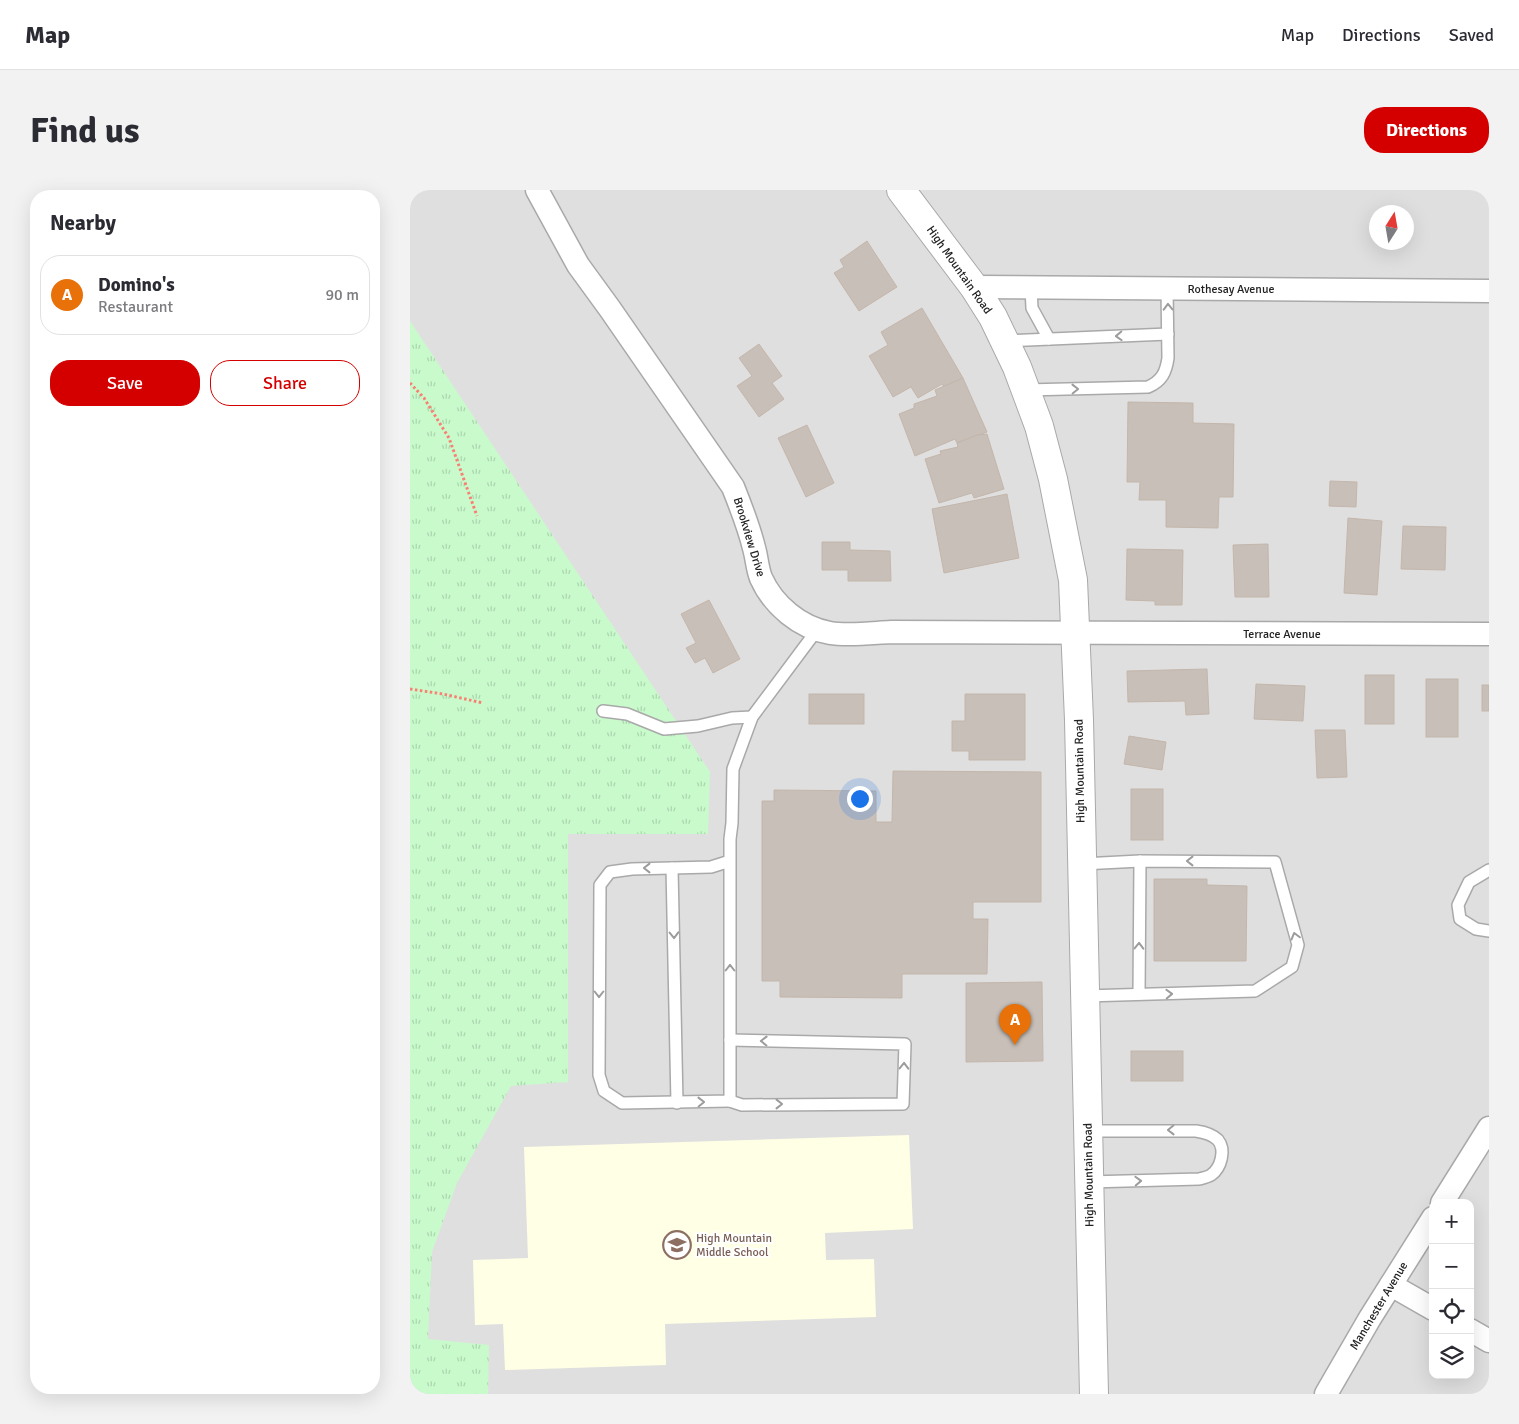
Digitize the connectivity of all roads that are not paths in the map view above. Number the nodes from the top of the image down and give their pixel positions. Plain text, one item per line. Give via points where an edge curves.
1 (537, 190) edge
2 (901, 190) edge
3 (974, 287) junction
4 (1031, 288) junction
5 (1167, 289) junction
6 (1489, 291) edge
7 (1168, 334) junction
8 (1049, 339) junction
9 (1004, 341) junction
10 (1026, 390) junction
11 (817, 630) junction
12 (1075, 633) junction
13 (1489, 634) edge
14 (603, 711) dead end
15 (752, 717) junction
16 (730, 861) junction
17 (1140, 861) junction
18 (1082, 864) junction
19 (672, 868) junction
20 (1489, 870) edge
21 (1489, 931) edge
22 (1139, 994) junction
23 (1085, 996) junction
24 (730, 1040) junction
25 (730, 1102) junction
26 (677, 1103) junction
27 (1489, 1128) edge
28 (1088, 1131) junction
29 (1089, 1182) junction
30 (1445, 1199) edge
31 (1429, 1224) edge
32 (1390, 1285) junction
33 (1429, 1307) edge
34 (1474, 1332) edge
35 (1489, 1341) edge
36 (1094, 1394) edge
37 (1326, 1394) edge

1 - 11 street, Brookview Drive via 578,265 733,487 764,584 779,605 797,620
2 - 3 street, High Mountain Road
3 - 4 street, Rothesay Avenue
3 - 9 street, High Mountain Road
4 - 5 street, Rothesay Avenue
4 - 8 lane via 1032,308
5 - 6 street, Rothesay Avenue
7 -> 5 lane
7 -> 8 lane
10 -> 7 lane via 1148,387 1157,383 1166,368
8 - 9 lane
9 - 10 street, High Mountain Road
10 - 12 street, High Mountain Road via 1039,426 1065,535 1073,580
11 - 12 street, Brookview Drive via 832,634
11 - 15 lane
12 - 13 street, Terrace Avenue
12 - 18 street, High Mountain Road
14 - 15 lane via 627,714 664,729
15 - 16 lane via 733,769
16 - 19 lane via 711,867
24 -> 16 lane
17 - 18 lane
22 -> 17 lane
22 -> 17 lane via 1255,991 1292,967 1298,945 1275,862
18 - 23 street, High Mountain Road
19 -> 26 lane
19 -> 26 lane via 610,872 600,885 599,1075 604,1091 622,1103
20 - 21 lane via 1469,882 1458,905 1460,918 1476,929
22 - 23 lane
23 - 28 street, High Mountain Road
24 - 25 lane
25 -> 24 lane via 903,1104 905,1044
26 -> 25 lane
27 - 30 street
28 - 29 street, High Mountain Road
29 -> 28 lane via 1200,1179 1210,1176 1217,1168 1222,1147 1217,1138 1196,1131
29 - 36 street, High Mountain Road
31 - 32 street, Manchester Avenue
32 - 33 street
32 - 37 street, Manchester Avenue
34 - 35 street

